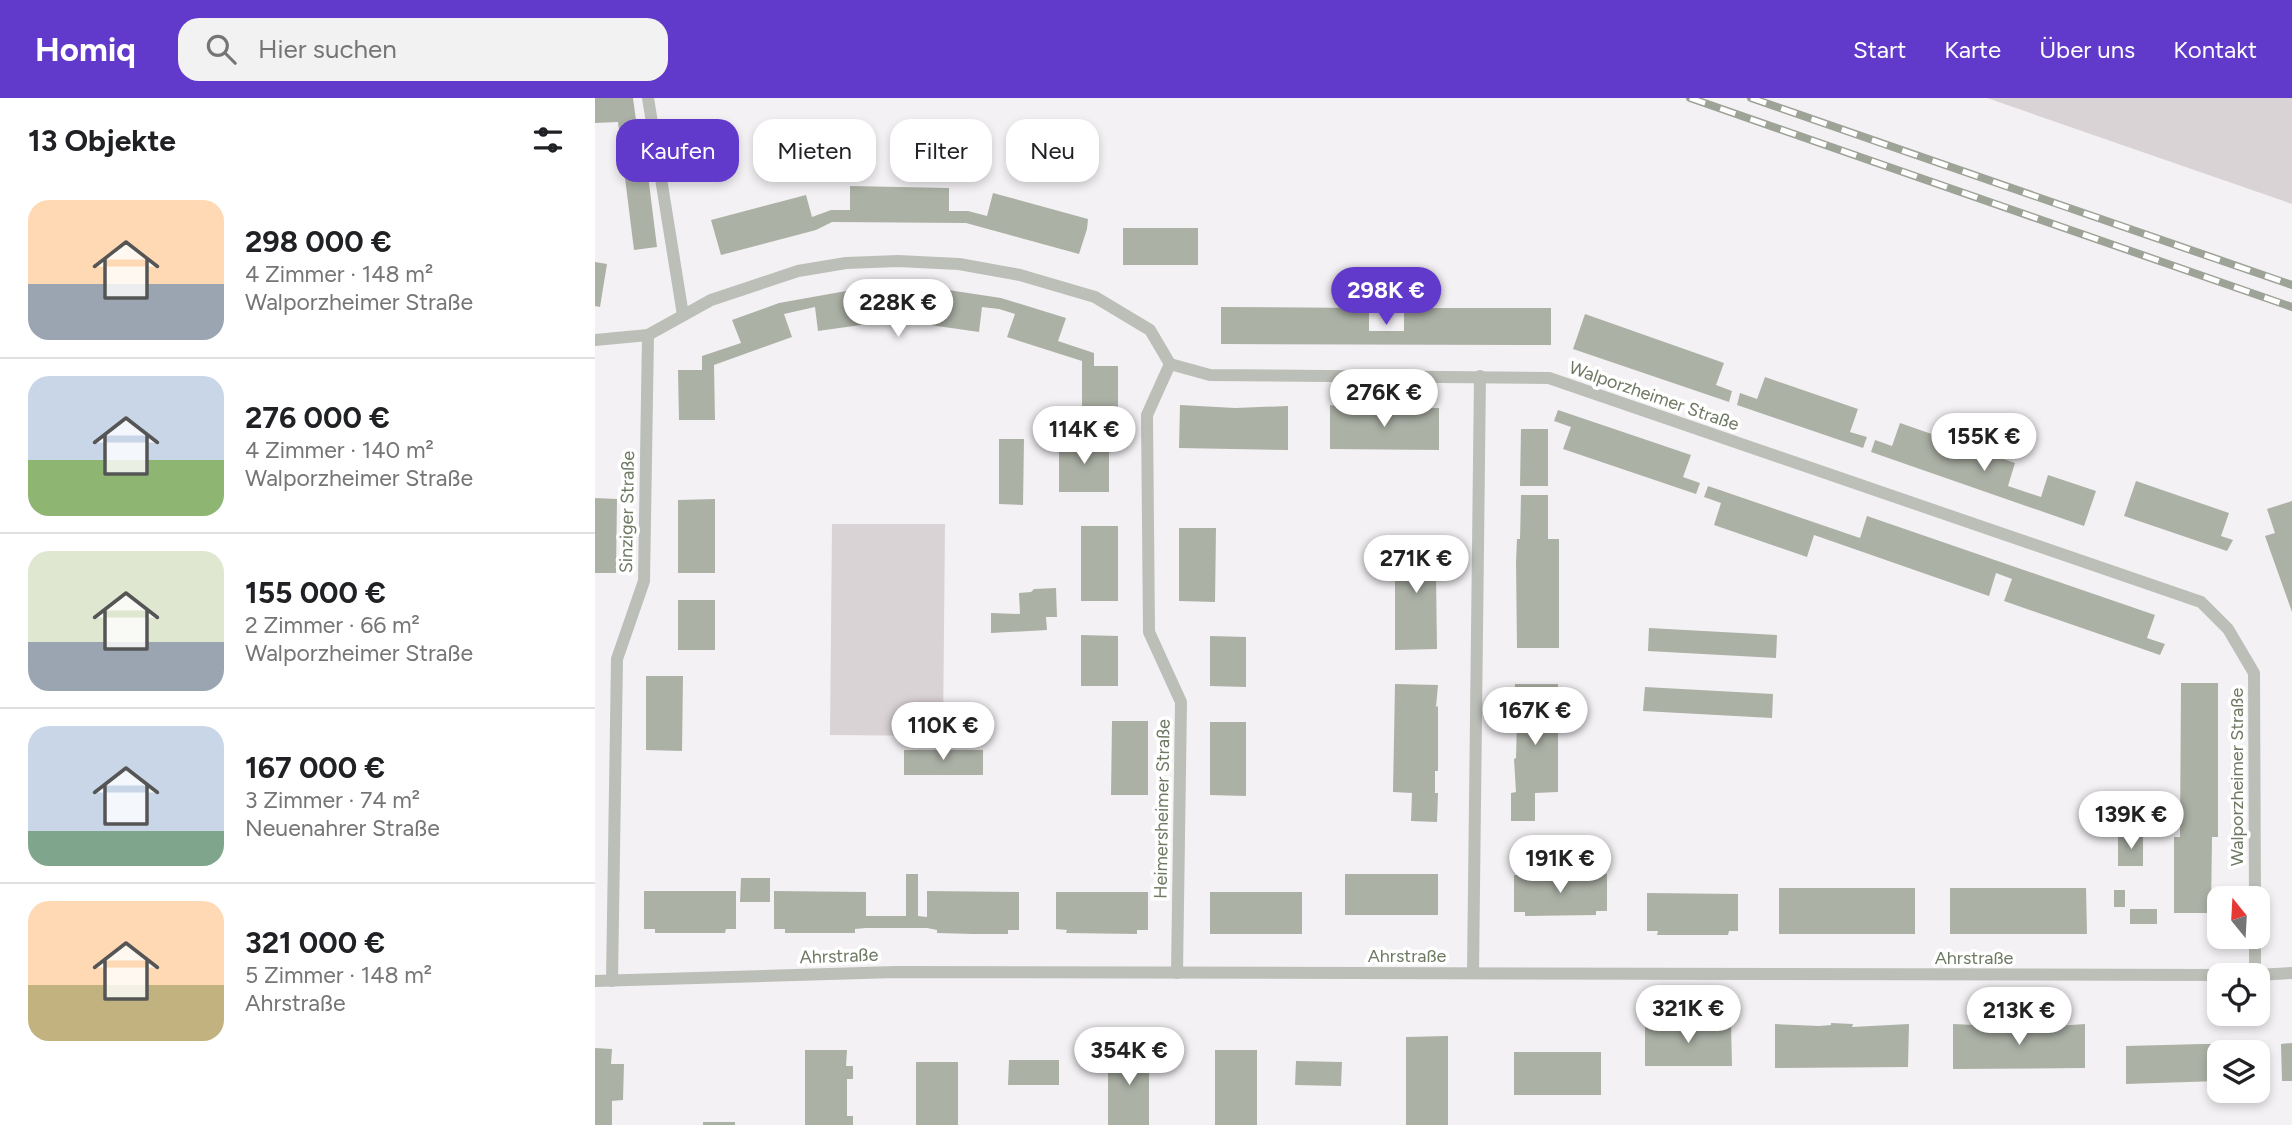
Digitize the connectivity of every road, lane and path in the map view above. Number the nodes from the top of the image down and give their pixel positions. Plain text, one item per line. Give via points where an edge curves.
1 (648, 98) edge
2 (683, 315) junction
3 (648, 335) junction
4 (595, 340) edge
5 (1170, 364) junction
6 (1480, 376) junction
7 (2255, 886) edge
8 (1177, 973) junction
9 (1473, 973) junction
10 (2292, 973) edge
11 (2270, 974) edge
12 (2207, 975) edge
13 (595, 981) edge
14 (612, 981) junction

1 - 2 street
2 - 3 street
2 - 5 street via 711,300 810,269 898,261 959,264 1020,275 1095,297 1150,330
3 - 4 street
3 - 14 street, Sinziger Straße via 644,581 617,659
5 - 6 street, Walporzheimer Straße via 1210,375
5 - 8 street, Heimersheimer Straße via 1147,415 1147,485 1149,632 1181,702
6 - 7 street, Walporzheimer Straße via 1549,378 2201,602 2228,629 2254,673
6 - 9 street
8 - 9 street, Ahrstraße
8 - 14 street, Ahrstraße via 895,972
9 - 12 street, Ahrstraße
10 - 11 street
13 - 14 street, Ahrstraße

